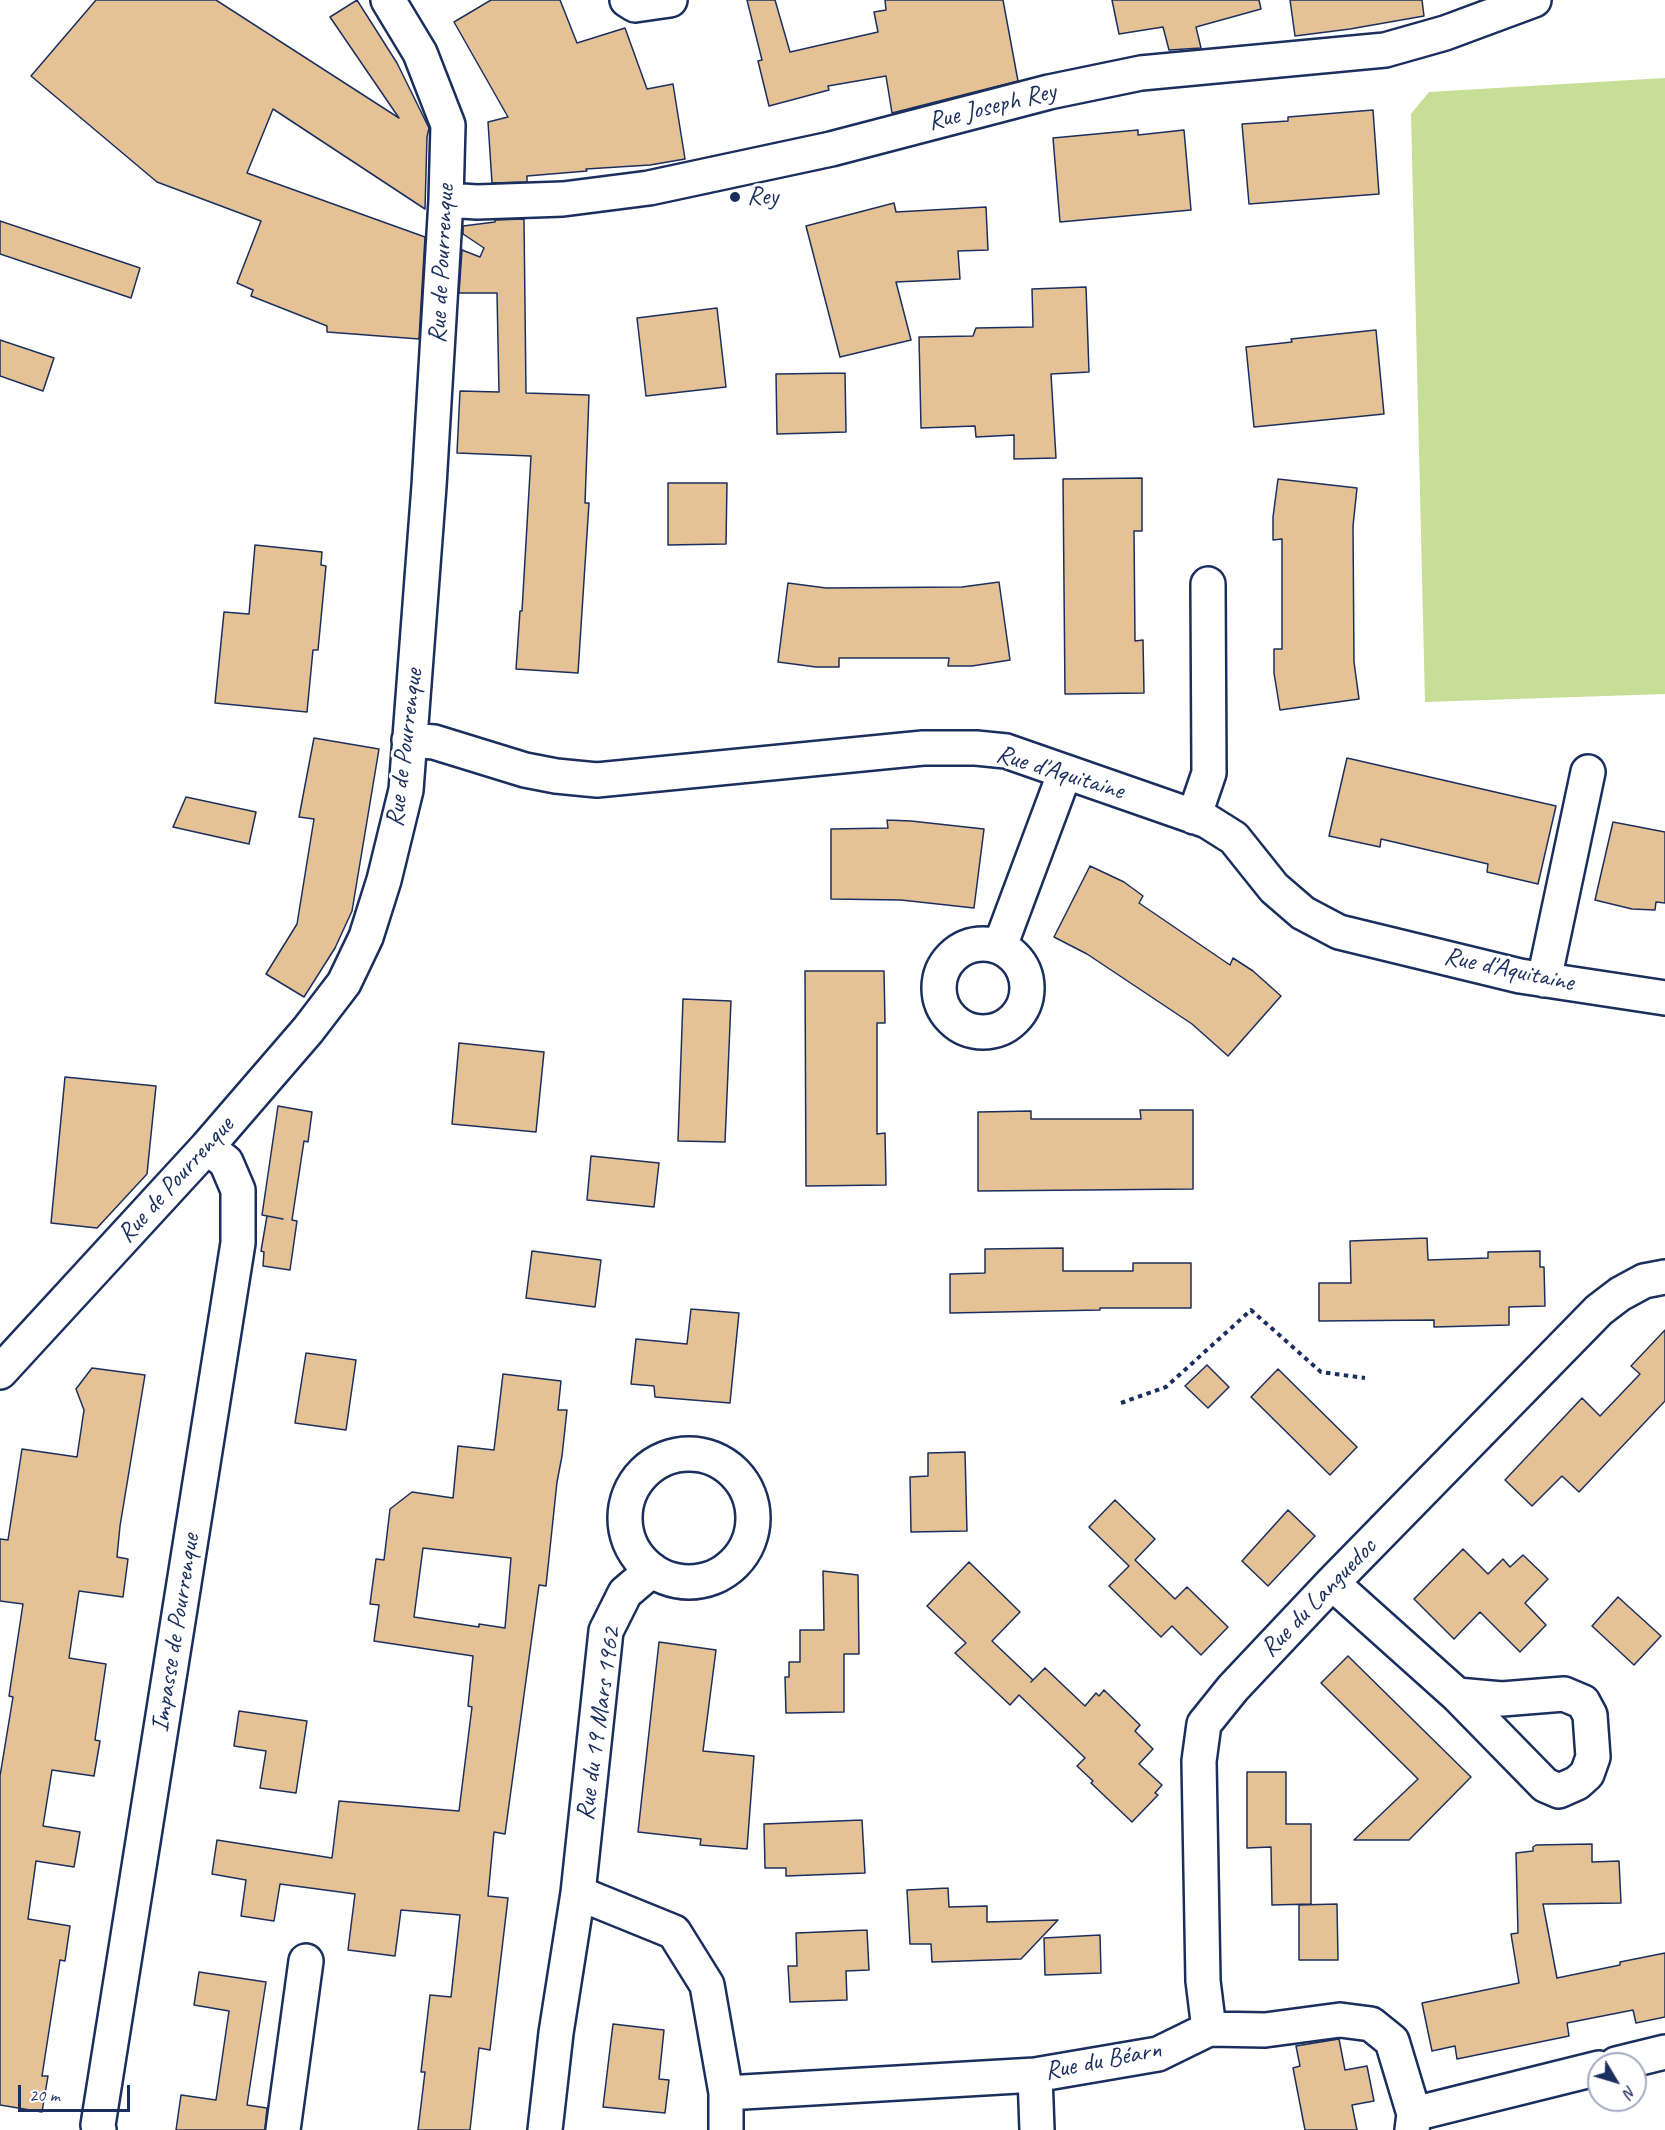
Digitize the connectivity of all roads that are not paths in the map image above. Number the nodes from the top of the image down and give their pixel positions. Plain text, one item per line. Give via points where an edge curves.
1 (388, 0) edge
2 (627, 0) edge
3 (670, 0) edge
4 (1534, 0) edge
5 (446, 200) junction
6 (1208, 585) dead end
7 (409, 740) junction
8 (1065, 772) junction
9 (1588, 772) dead end
10 (1194, 817) junction
11 (1000, 946) dead end
12 (1544, 980) junction
13 (1665, 998) edge
14 (207, 1148) junction
15 (1665, 1277) edge
16 (0, 1372) edge
17 (652, 1570) dead end
18 (1332, 1583) junction
19 (1457, 1695) dead end
20 (578, 1893) junction
21 (306, 1961) dead end
22 (1209, 2029) junction
23 (1665, 2052) edge
24 (1647, 2056) edge
25 (1587, 2071) edge
26 (1035, 2075) junction
27 (726, 2093) junction
28 (1413, 2122) edge
29 (99, 2130) edge
30 (283, 2130) edge
31 (545, 2130) edge
32 (726, 2130) edge
33 (1037, 2130) edge

1 - 5 street, Rue de Pourrenque via 420,52 448,125
2 - 3 street via 635,5
4 - 5 street, Rue Joseph Rey via 1385,50 1141,73 1049,92 831,149 650,188 563,199
5 - 7 street, Rue de Pourrenque via 423,580
6 - 10 street via 1209,773
7 - 8 street, Rue d'Aquitaine via 434,742 525,770 597,780 923,748 1006,752
7 - 14 street, Rue de Pourrenque via 406,790 384,880 366,936 344,982
8 - 10 street, Rue d'Aquitaine
8 - 11 street
9 - 12 street
10 - 12 street, Rue d'Aquitaine via 1234,838 1274,888 1303,913 1339,932
12 - 13 street, Rue d'Aquitaine
14 - 16 street, Rue de Pourrenque
14 - 29 street, Impasse de Pourrenque via 226,1162 238,1190 238,1243
15 - 18 street, Rue du Languedoc via 1644,1281 1599,1310
17 - 20 street, Rue du 19 Mars 1962 via 625,1593 606,1631
18 - 19 street
18 - 22 street, Rue du Languedoc via 1204,1724 1199,1761 1203,1981
20 - 27 street via 674,1932 707,1984
20 - 31 street, Rue du 19 Mars 1962
21 - 30 street
22 - 26 street, Rue du Béarn via 1158,2054
22 - 28 street, Rue du Béarn via 1265,2030 1340,2020 1371,2024 1392,2041
23 - 24 street
25 - 28 street
26 - 27 street, Rue du Béarn
26 - 33 street
27 - 32 street

